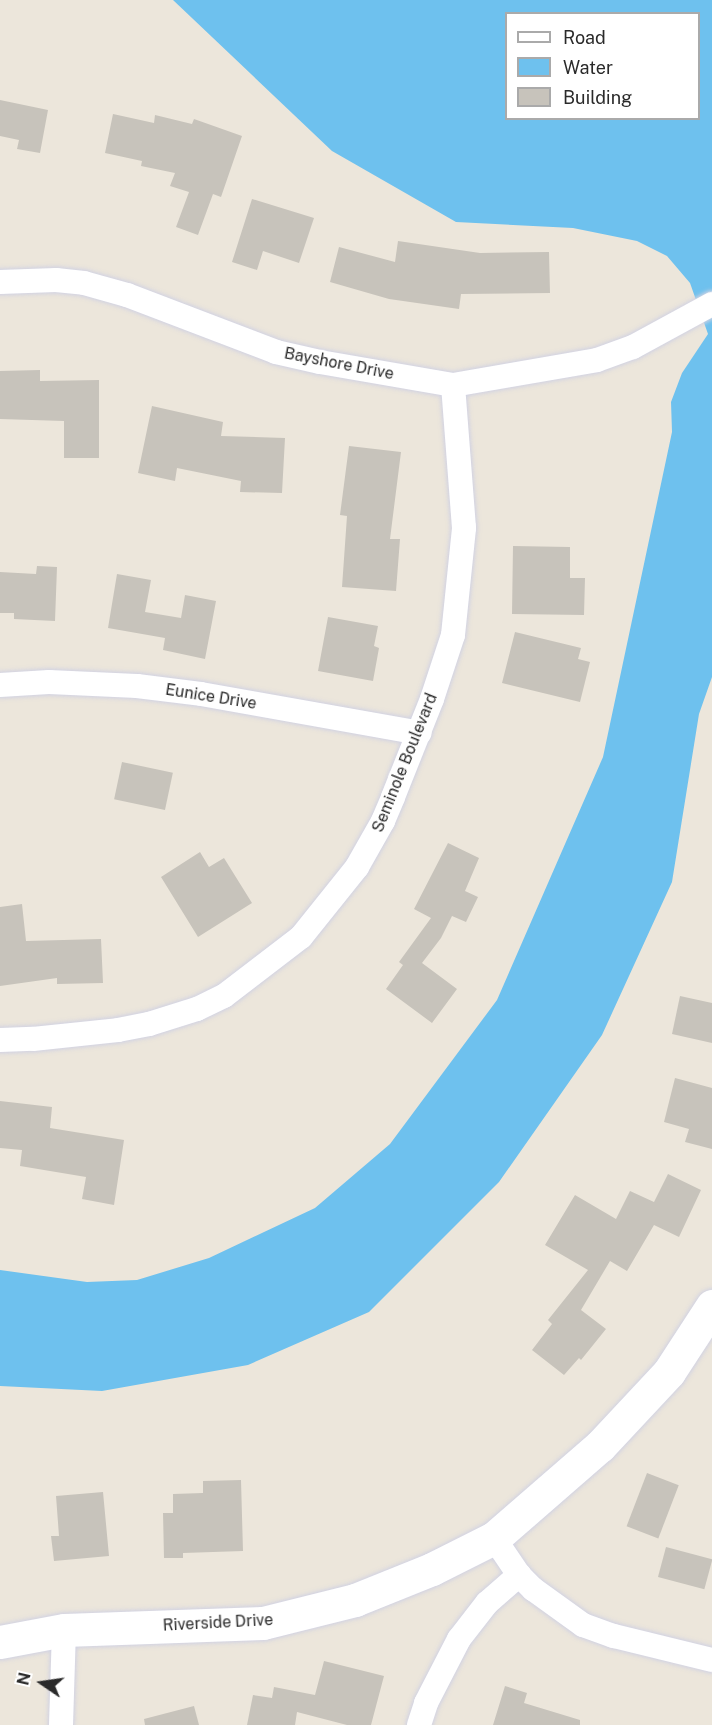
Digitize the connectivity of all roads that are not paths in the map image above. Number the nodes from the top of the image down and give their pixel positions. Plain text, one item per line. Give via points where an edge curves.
1 (0, 282) edge
2 (712, 304) edge
3 (453, 385) junction
4 (0, 685) edge
5 (420, 733) junction
6 (0, 1040) edge
7 (712, 1306) edge
8 (494, 1538) junction
9 (519, 1575) junction
10 (64, 1630) junction
11 (0, 1642) edge
12 (712, 1660) edge
13 (61, 1725) edge
14 (419, 1725) edge

1 - 3 street, Bayshore Drive via 84,283 128,295 276,352
2 - 3 street, Bayshore Drive via 633,347 597,360
3 - 5 street, Seminole Boulevard via 465,528 453,635
4 - 5 street, Eunice Drive via 49,682 137,686
5 - 6 street, Seminole Boulevard via 383,821 357,867 301,937 264,967 224,996 149,1024
7 - 8 street, Riverside Drive via 669,1372 600,1446
8 - 9 street
8 - 10 street, Riverside Drive via 399,1584 301,1616 263,1623
9 - 12 street via 583,1625
9 - 14 street via 487,1603 459,1639
10 - 11 street, Riverside Drive
10 - 13 street

